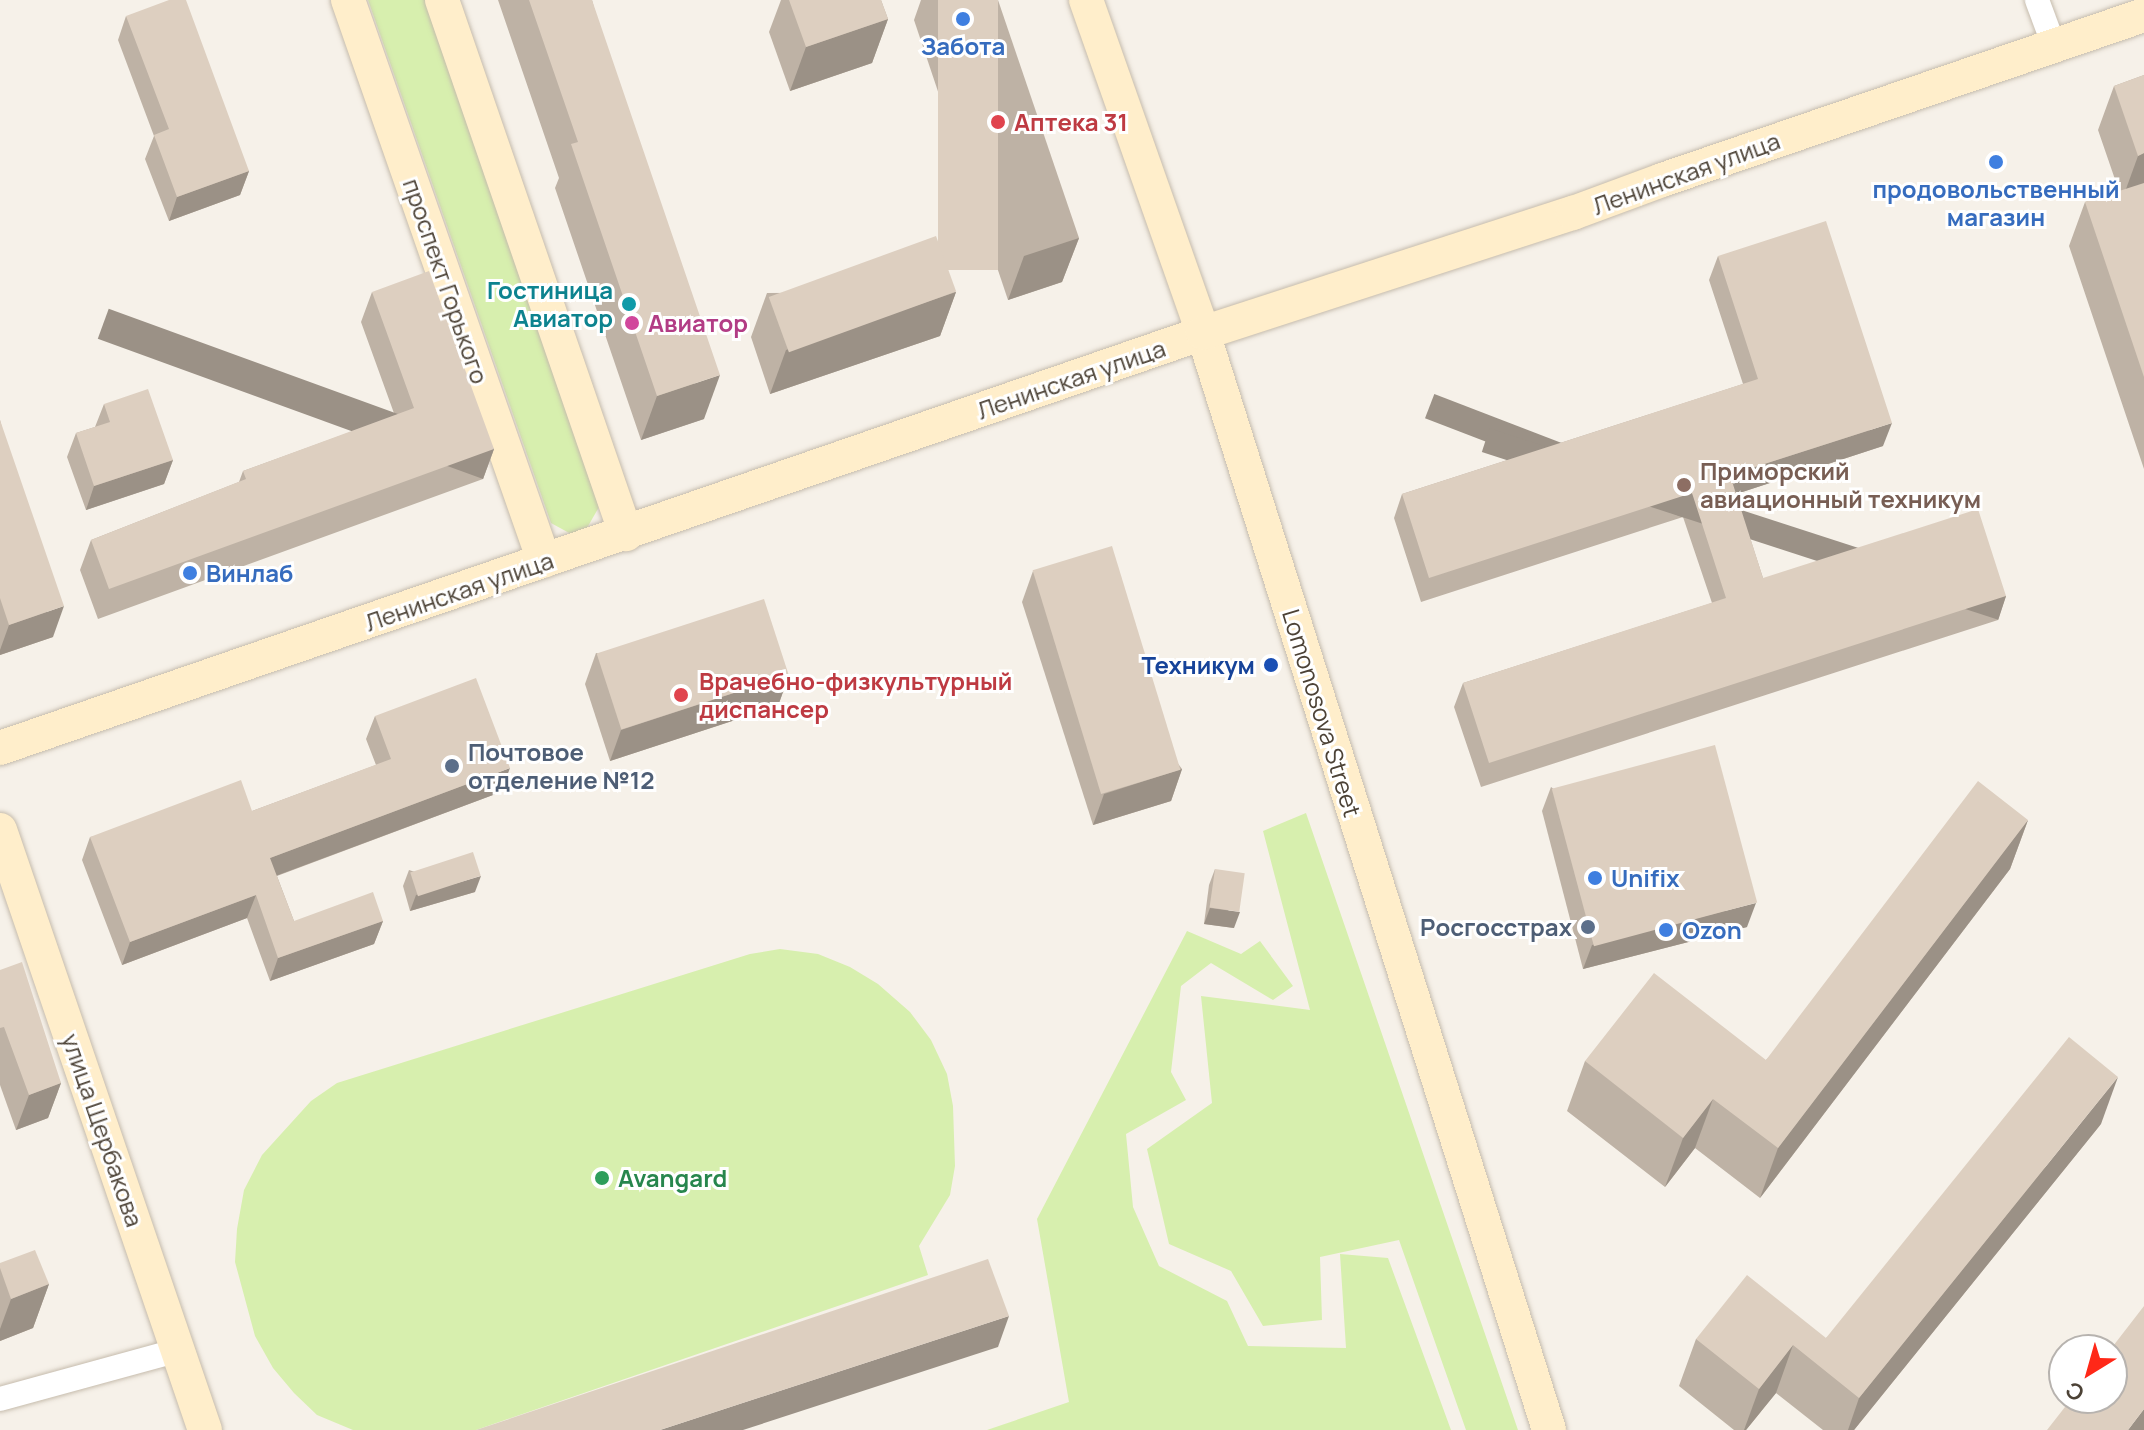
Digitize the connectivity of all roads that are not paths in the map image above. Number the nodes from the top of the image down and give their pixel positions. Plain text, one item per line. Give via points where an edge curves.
1 (348, 0) edge
2 (442, 0) edge
3 (1086, 0) edge
4 (2037, 0) edge
5 (2144, 15) edge
6 (2054, 46) junction
7 (1203, 333) junction
8 (626, 534) junction
9 (544, 561) junction
10 (0, 748) edge
11 (0, 830) edge
12 (179, 1350) junction
13 (0, 1399) edge
14 (205, 1430) edge
15 (1549, 1430) edge

1 - 9 main road, проспект Горького
2 - 8 main road
3 - 7 main road, Lomonosova Street
4 - 6 street
5 - 6 main road, Ленинская улица
6 - 7 main road, Ленинская улица via 1573,213
7 - 8 main road, Ленинская улица
7 - 15 main road, Lomonosova Street
8 - 9 main road, Ленинская улица
9 - 10 main road, Ленинская улица
11 - 12 main road, улица Щербакова
12 - 13 street
12 - 14 main road, улица Щербакова

